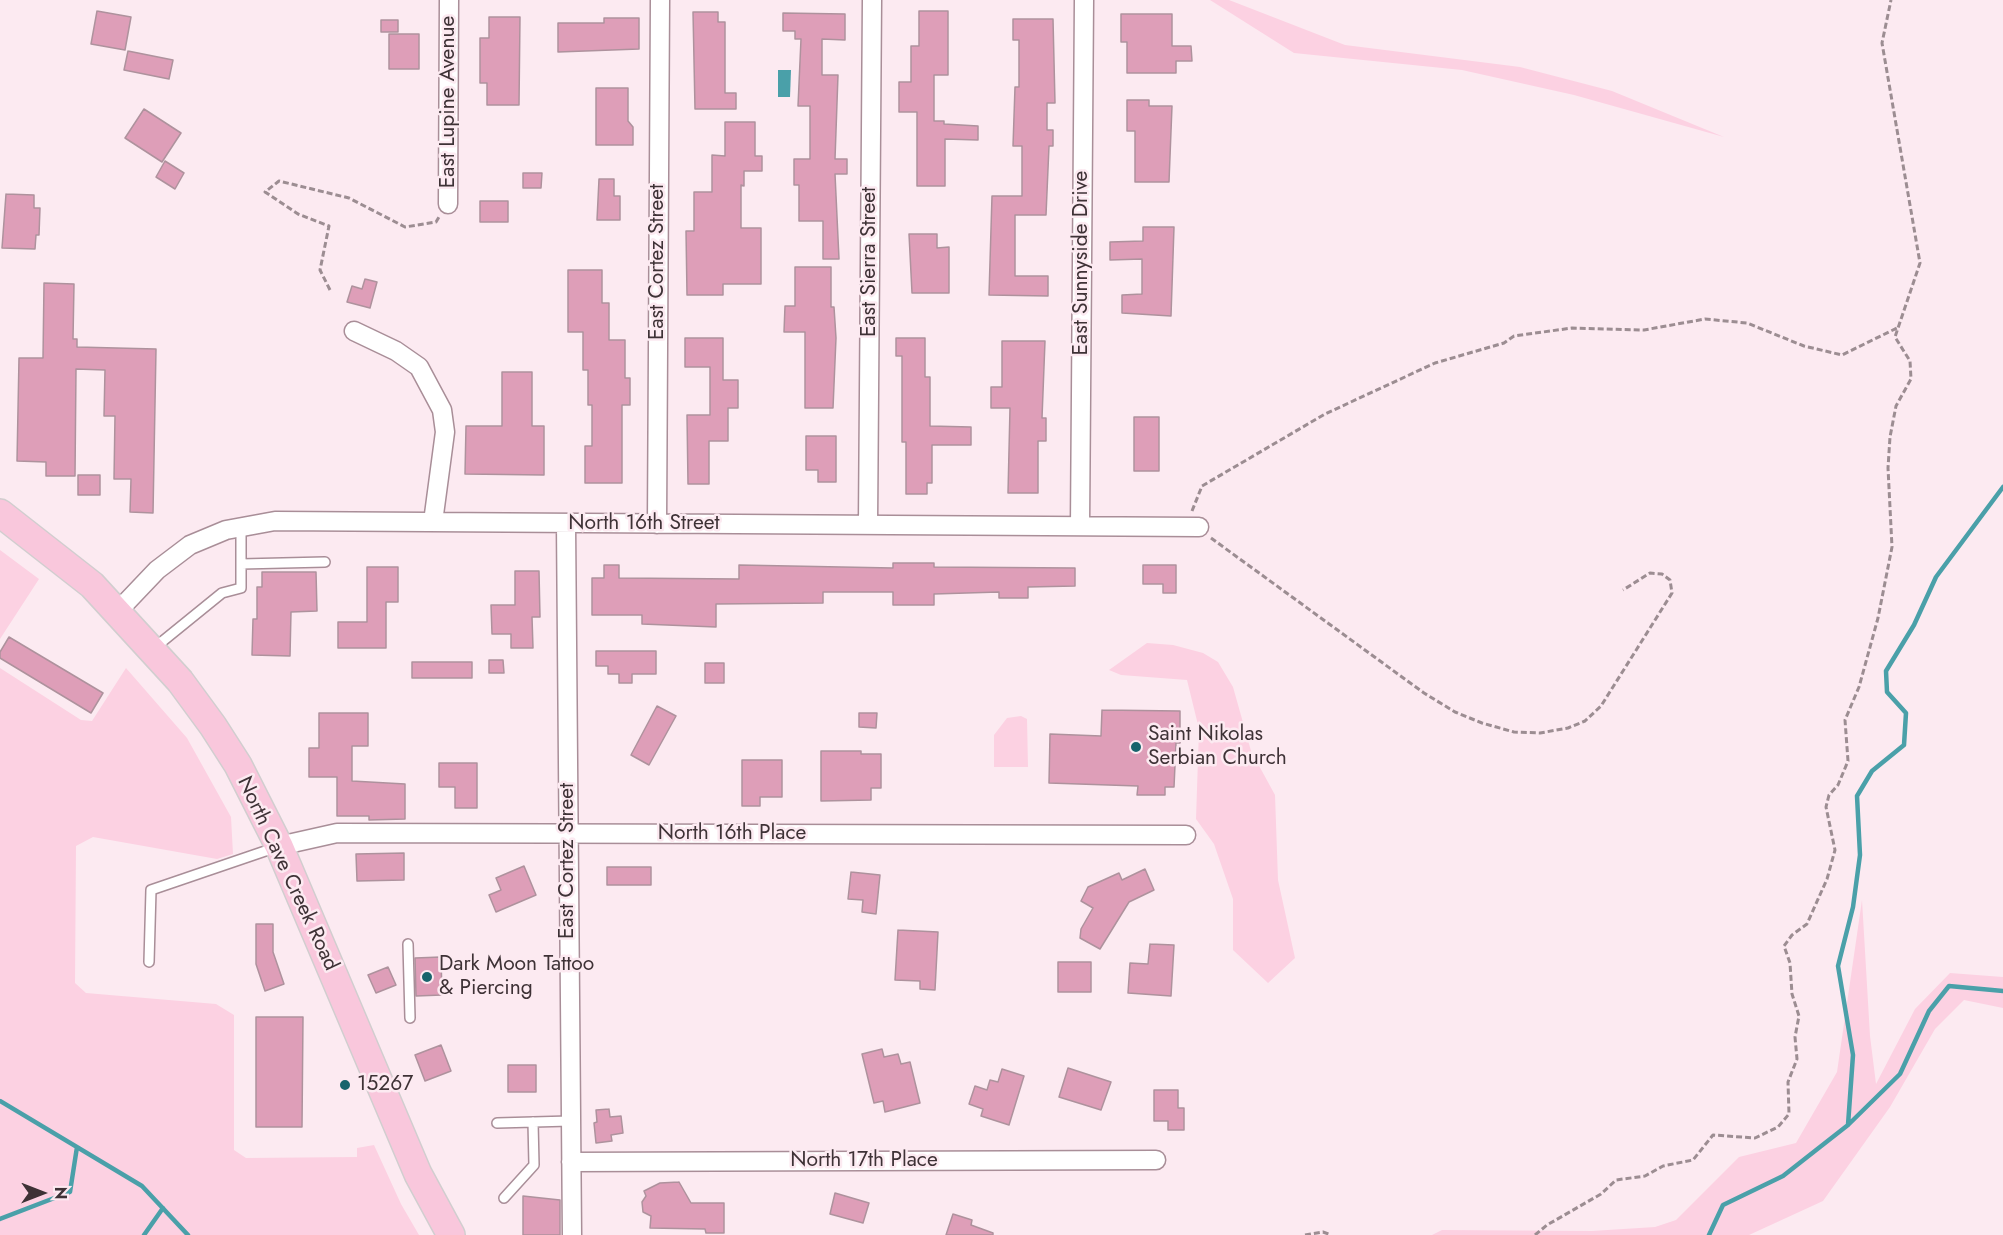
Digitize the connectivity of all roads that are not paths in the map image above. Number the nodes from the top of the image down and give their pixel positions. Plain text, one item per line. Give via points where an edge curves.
1 (449, 0) edge
2 (660, 0) edge
3 (872, 0) edge
4 (1084, 0) edge
5 (448, 204) road end
6 (354, 331) dead end
7 (5, 520) edge
8 (433, 522) junction
9 (566, 524) junction
10 (657, 524) junction
11 (868, 524) junction
12 (1080, 526) junction
13 (1192, 526) road end
14 (240, 527) junction
15 (325, 562) dead end
16 (241, 564) junction
17 (118, 611) junction
18 (153, 649) junction
19 (568, 833) junction
20 (1186, 835) dead end
21 (279, 846) junction
22 (408, 944) dead end
23 (149, 962) dead end
24 (410, 1018) dead end
25 (570, 1121) junction
26 (497, 1122) dead end
27 (533, 1122) junction
28 (1156, 1160) dead end
29 (571, 1162) junction
30 (504, 1198) dead end
31 (452, 1235) edge
32 (572, 1235) edge

1 - 5 street, East Lupine Avenue
2 - 10 street, East Cortez Street
3 - 11 street, East Sierra Street
4 - 12 street, East Sunnyside Drive
6 - 8 street via 419,367 442,410 445,432
7 - 17 main road, North Cave Creek Road via 92,585
8 - 9 street, North 16th Street
8 - 14 street, North 16th Street via 275,521
9 - 10 street, North 16th Street
9 - 19 street, East Cortez Street
10 - 11 street, North 16th Street
11 - 12 street, North 16th Street
12 - 13 street, North 16th Street
14 - 16 lane
14 - 17 street, North 16th Street via 190,545 157,570
15 - 16 lane
16 - 18 lane via 241,588 222,592
17 - 18 main road, North Cave Creek Road
18 - 21 main road, North Cave Creek Road via 238,765
19 - 20 street, North 16th Place
19 - 21 street, North 16th Place via 337,833
19 - 25 street, East Cortez Street
21 - 23 lane via 151,890
21 - 31 main road, North Cave Creek Road via 418,1174
22 - 24 lane
25 - 27 lane
25 - 29 street, East Cortez Street
26 - 27 lane
27 - 30 lane via 534,1165
28 - 29 street, North 17th Place
29 - 32 street, East Cortez Street

